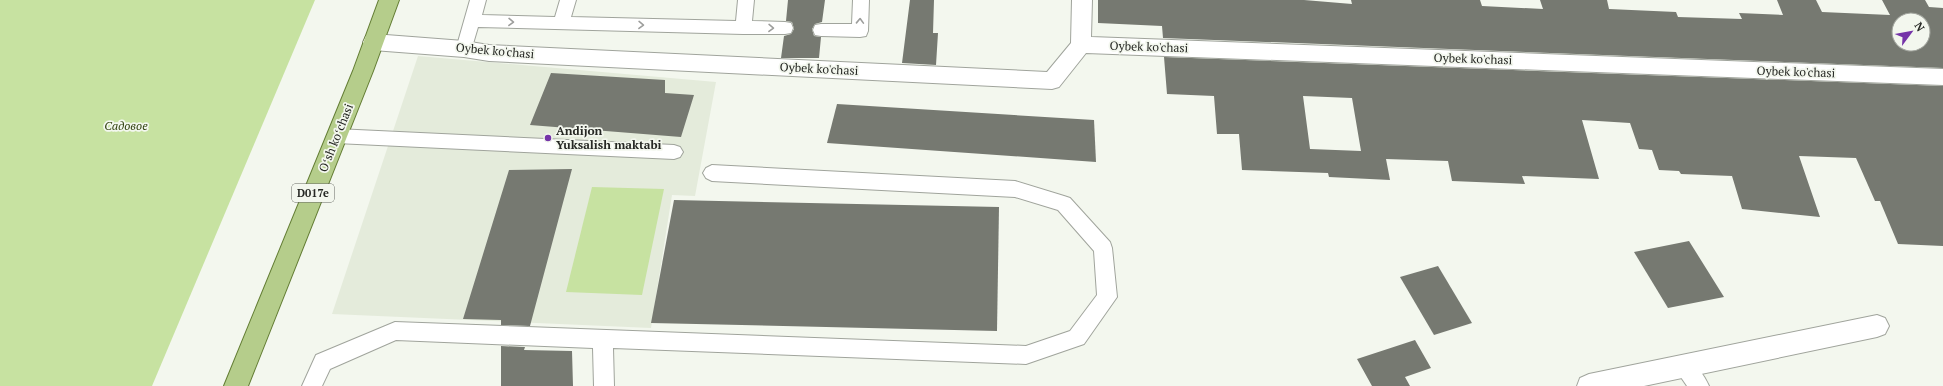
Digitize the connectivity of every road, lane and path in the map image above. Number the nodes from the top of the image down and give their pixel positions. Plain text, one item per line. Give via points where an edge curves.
1 (389, 0) edge
2 (478, 0) edge
3 (568, 0) edge
4 (746, 0) edge
5 (861, 0) edge
6 (1082, 0) edge
7 (472, 21) junction
8 (561, 23) junction
9 (743, 28) junction
10 (785, 28) dead end
11 (821, 30) dead end
12 (373, 42) junction
13 (1081, 45) junction
14 (464, 49) junction
15 (1943, 77) edge
16 (336, 136) junction
17 (674, 152) dead end
18 (712, 174) dead end
19 (1877, 326) dead end
20 (603, 339) junction
21 (1684, 367) junction
22 (236, 386) edge
23 (312, 386) edge
24 (604, 386) edge
25 (1589, 386) edge
26 (1699, 386) edge

1 - 12 main road, Oʻsh koʻchasi / D017e
2 - 7 lane
3 - 8 lane
4 - 9 lane
11 -> 5 lane via 860,30
6 - 13 street
7 -> 8 lane
7 - 14 lane
8 -> 9 lane
9 -> 10 lane
12 - 14 street, Oybek ko'chasi
12 - 16 main road, Oʻsh koʻchasi / D017e
13 - 14 street, Oybek ko'chasi via 1052,81
13 - 15 street, Oybek ko'chasi
16 - 17 lane
16 - 22 main road, Oʻsh koʻchasi / D017e
18 - 20 lane via 1015,189 1064,204 1103,248 1107,297 1077,338 1026,355
19 - 21 street
20 - 23 lane via 395,331 322,362
20 - 24 lane
21 - 25 street
21 - 26 lane

